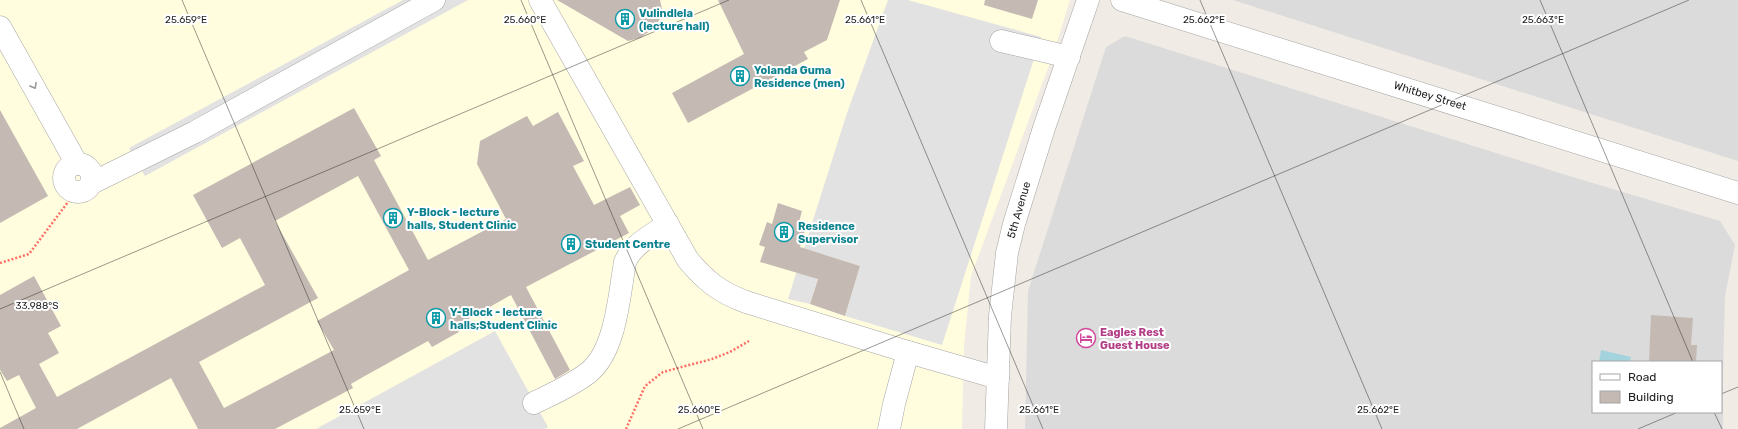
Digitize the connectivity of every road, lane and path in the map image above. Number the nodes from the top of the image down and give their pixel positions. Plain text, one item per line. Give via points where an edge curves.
1 (434, 0) edge
2 (540, 0) edge
3 (1088, 0) edge
4 (1122, 0) edge
5 (2, 39) edge
6 (1002, 41) dead end
7 (1069, 57) junction
8 (83, 188) junction
9 (1738, 193) edge
10 (668, 224) junction
11 (0, 263) edge
12 (749, 341) dead end
13 (908, 352) junction
14 (998, 378) junction
15 (534, 403) dead end
16 (626, 429) edge
17 (889, 429) edge
18 (996, 429) edge

1 - 8 street via 195,132
2 - 10 street
3 - 7 street, 5th Avenue
4 - 9 street, Whitbey Street
5 - 8 street via 72,167 84,165 90,170 92,176
6 - 7 street
7 - 14 street, 5th Avenue via 1044,128 1007,253 1000,316
8 - 11 path via 29,254
10 - 13 street via 688,260 716,288 730,296
10 - 15 street via 629,252 611,338 599,362 577,381
12 - 16 path via 712,359 663,372 645,386
13 - 14 street
13 - 17 street
14 - 18 street, 5th Avenue

